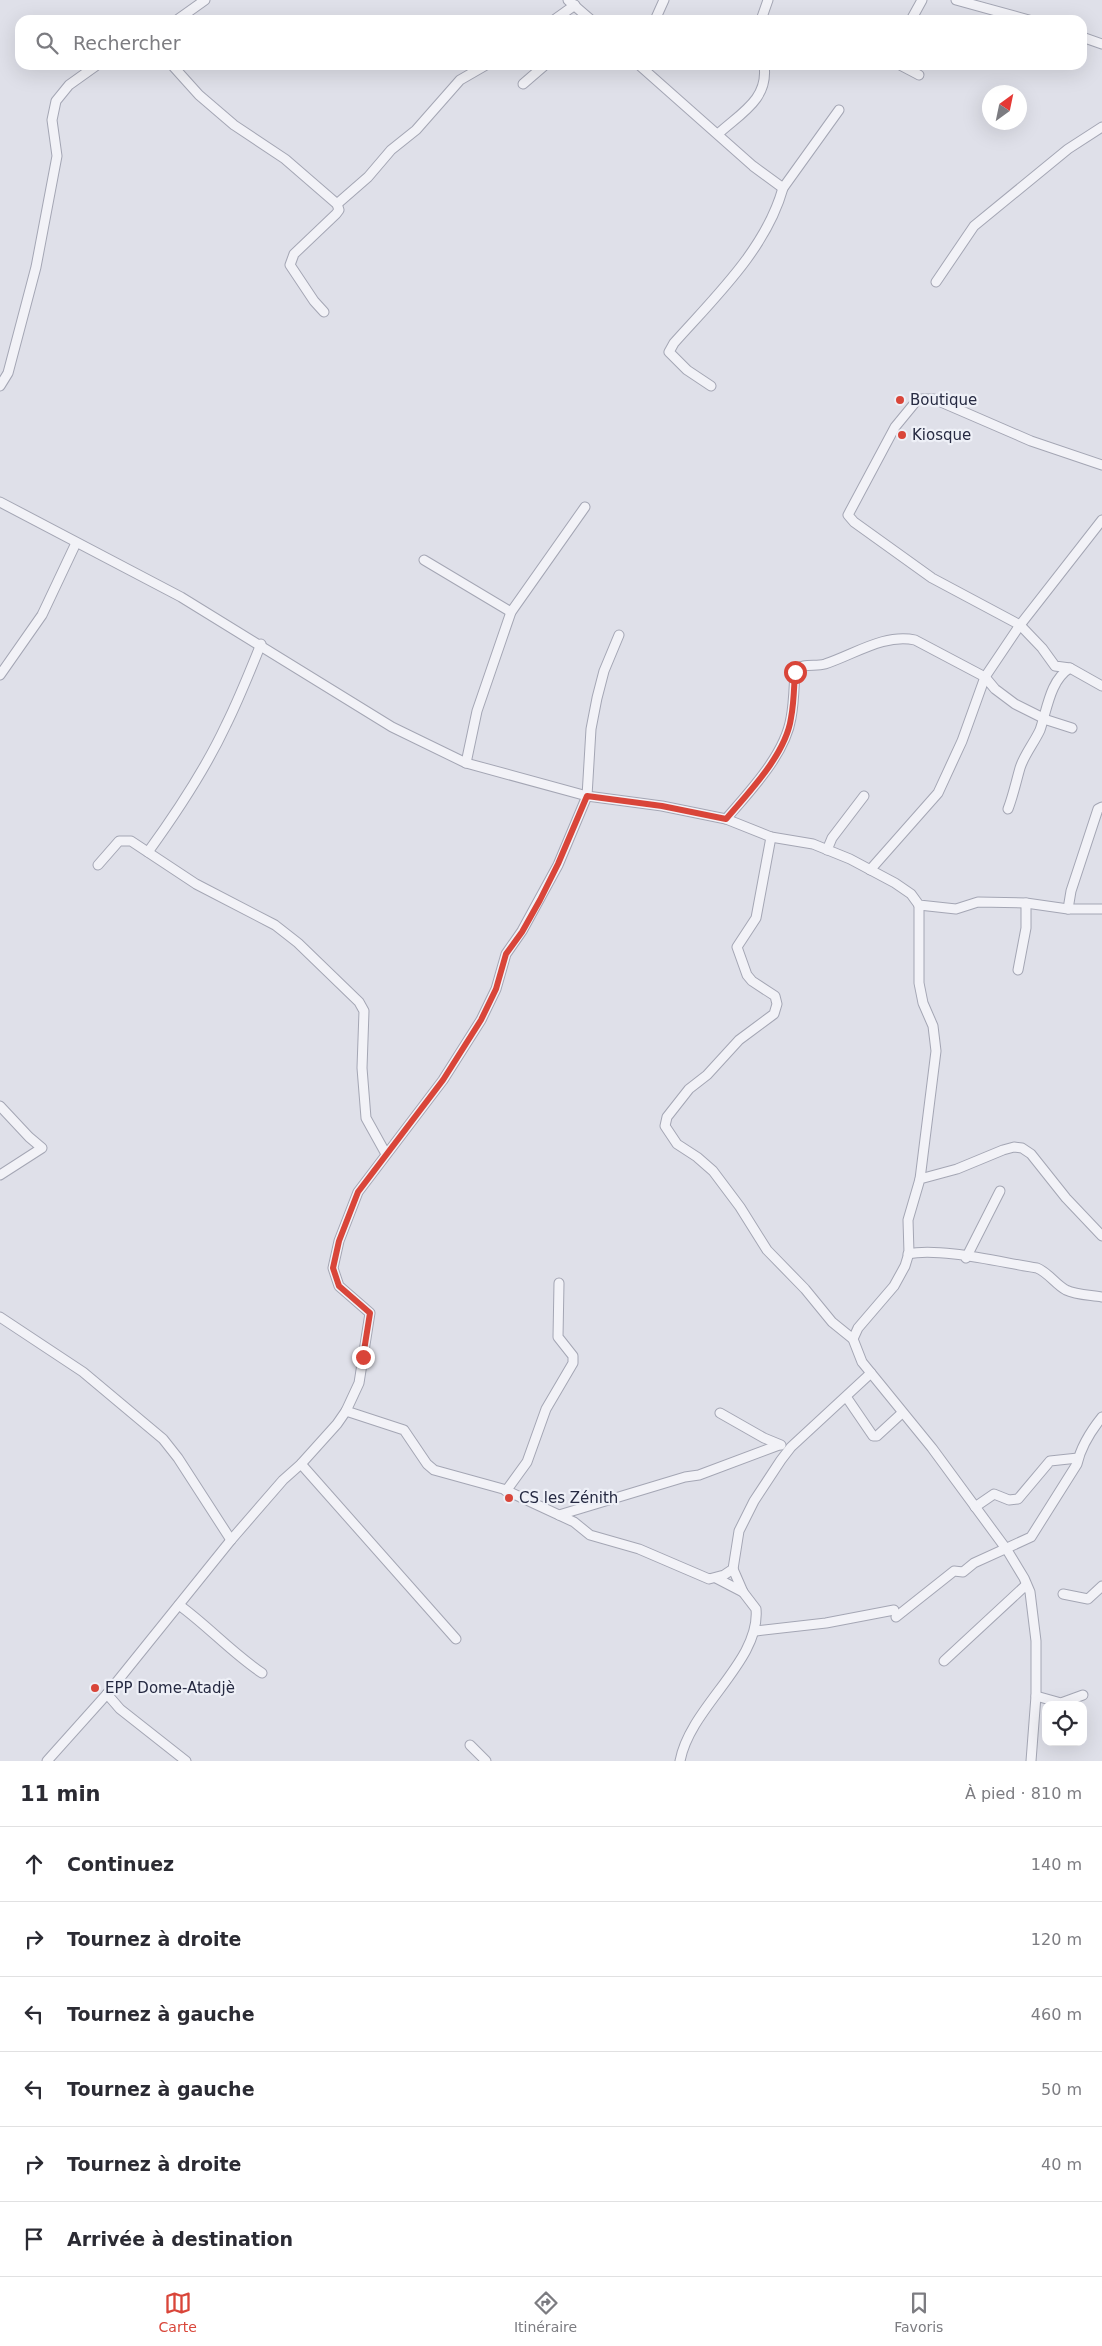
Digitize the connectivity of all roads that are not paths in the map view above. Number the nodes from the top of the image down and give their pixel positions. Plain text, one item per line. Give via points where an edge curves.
1 (205, 0) edge
2 (664, 0) edge
3 (768, 0) edge
4 (922, 0) edge
5 (956, 0) edge
6 (572, 3) edge
7 (184, 15) edge
8 (559, 15) edge
9 (585, 15) edge
10 (657, 15) edge
11 (763, 15) edge
12 (914, 15) edge
13 (1011, 15) edge
14 (1087, 39) edge
15 (1102, 44) edge
16 (90, 70) edge
17 (176, 70) edge
18 (477, 70) edge
19 (539, 70) edge
20 (645, 70) edge
21 (764, 70) edge
22 (910, 70) edge
23 (919, 75) dead end
24 (523, 84) dead end
25 (839, 110) dead end
26 (1102, 127) edge
27 (718, 134) junction
28 (783, 188) junction
29 (337, 204) junction
30 (936, 282) dead end
31 (324, 312) dead end
32 (0, 386) edge
33 (711, 386) dead end
34 (1102, 465) edge
35 (0, 502) edge
36 (585, 507) dead end
37 (1102, 520) edge
38 (76, 543) junction
39 (424, 560) dead end
40 (511, 612) junction
41 (1020, 625) junction
42 (619, 635) dead end
43 (261, 644) junction
44 (1070, 668) junction
45 (0, 675) edge
46 (985, 677) junction
47 (1102, 686) edge
48 (1043, 718) junction
49 (1072, 728) dead end
50 (466, 763) junction
51 (587, 796) junction
52 (864, 796) dead end
53 (1102, 807) edge
54 (1008, 809) dead end
55 (726, 819) junction
56 (770, 837) junction
57 (827, 850) junction
58 (148, 852) junction
59 (98, 865) dead end
60 (870, 870) junction
61 (1026, 903) junction
62 (919, 905) junction
63 (1068, 909) junction
64 (1102, 909) edge
65 (1018, 970) dead end
66 (0, 1106) edge
67 (386, 1154) junction
68 (0, 1175) edge
69 (920, 1179) junction
70 (1000, 1191) dead end
71 (1102, 1236) edge
72 (908, 1254) junction
73 (966, 1258) junction
74 (559, 1283) dead end
75 (1102, 1297) edge
76 (0, 1317) edge
77 (853, 1339) junction
78 (871, 1374) junction
79 (847, 1398) junction
80 (1102, 1408) edge
81 (346, 1411) junction
82 (720, 1413) dead end
83 (902, 1413) junction
84 (1102, 1413) edge
85 (1102, 1418) edge
86 (779, 1445) junction
87 (790, 1447) junction
88 (1078, 1458) junction
89 (301, 1464) junction
90 (506, 1491) junction
91 (975, 1507) junction
92 (560, 1515) junction
93 (231, 1540) junction
94 (1007, 1550) junction
95 (733, 1569) junction
96 (716, 1578) junction
97 (1026, 1585) junction
98 (1102, 1586) edge
99 (743, 1592) junction
100 (1064, 1594) dead end
101 (179, 1605) junction
102 (756, 1631) junction
103 (456, 1639) dead end
104 (944, 1661) dead end
105 (262, 1673) dead end
106 (107, 1694) junction
107 (1083, 1695) dead end
108 (1036, 1696) junction
109 (470, 1744) dead end
110 (47, 1761) edge
111 (186, 1761) edge
112 (486, 1761) edge
113 (680, 1761) edge
114 (1031, 1761) edge

1 - 7 street
2 - 10 street
3 - 11 street
4 - 12 street
5 - 13 street
6 - 8 street
6 - 9 street
14 - 15 street
16 - 32 street via 69,85 56,100 52,120 57,156 36,266 8,373
17 - 29 street via 199,96 284,159
18 - 29 street via 460,80 416,130
19 - 24 street
20 - 27 street
21 - 27 street via 764,86 758,97
22 - 23 street
25 - 28 street
26 - 30 street via 1068,149 974,226
27 - 28 street
28 - 33 street via 743,265 669,352 687,370
29 - 31 street via 339,210 336,214 294,254 290,265
34 - 41 street via 1031,441 934,399 918,399 896,427 850,508 848,515 854,522 932,578
35 - 38 street
36 - 40 street
37 - 41 street
38 - 43 street via 181,597
38 - 45 street via 42,615
39 - 40 street
40 - 50 street via 477,711
41 - 44 street via 1056,666
41 - 46 street
42 - 51 street via 597,698 591,729
43 - 50 street via 392,727
43 - 58 street via 226,726 201,773
44 - 47 street
44 - 48 street via 1061,674
46 - 48 street via 1015,704
46 - 55 street via 904,637 875,644 823,665 799,667 795,672 791,720 782,744 766,771
46 - 60 street via 962,741 938,794
48 - 49 street
48 - 54 street via 1020,768
50 - 51 street
51 - 55 street
51 - 67 street via 540,900 506,954 486,1012 443,1080
52 - 57 street via 832,838
53 - 63 street via 1098,809
55 - 56 street
56 - 57 street via 813,844
56 - 77 street via 756,918 738,947 747,975 775,996 774,1014 739,1040 707,1075 689,1089 667,1117 665,1126 678,1144 713,1171 767,1250 832,1322
57 - 60 street
58 - 59 street via 124,839
58 - 67 street via 218,897 275,925 359,1002 364,1011 362,1068 366,1118
60 - 62 street via 911,894
61 - 62 street via 978,902 956,909
61 - 63 street
61 - 65 street via 1026,928
62 - 69 street via 919,983 933,1026 936,1051
63 - 64 street
66 - 68 street via 42,1148
67 - 81 street via 358,1192 334,1258 333,1268 339,1286 370,1313 359,1383
69 - 71 street via 958,1169 1003,1150 1022,1148 1031,1154
69 - 72 street via 908,1220
70 - 73 street
72 - 73 street via 935,1253
72 - 77 street via 894,1286 858,1328
73 - 75 street via 1037,1268 1068,1291
74 - 90 street via 558,1337 573,1356 572,1363 546,1408 527,1462
76 - 93 street via 83,1372 163,1439
77 - 78 street via 862,1362
78 - 79 street
78 - 83 street
79 - 83 street via 873,1436
79 - 87 street
80 - 84 street
81 - 89 street
81 - 90 street via 404,1430 434,1470
82 - 86 street
83 - 91 street
85 - 88 street via 1089,1433
86 - 87 street
86 - 92 street via 699,1476 685,1477
87 - 95 street via 739,1531
88 - 91 street via 1050,1461 1018,1500 994,1494
88 - 94 street via 1031,1537
89 - 93 street
89 - 103 street
90 - 92 street
91 - 94 street
92 - 96 street via 590,1535 639,1549 687,1571
93 - 101 street
94 - 97 street
94 - 102 street via 963,1572 954,1571 895,1614
95 - 96 street
95 - 99 street
96 - 99 street
97 - 104 street
97 - 108 street via 1030,1592 1036,1641
98 - 100 street via 1088,1599
99 - 102 street via 756,1609
101 - 105 street
101 - 106 street
102 - 113 street via 699,1716 683,1747
106 - 110 street
106 - 111 street via 120,1709
107 - 108 street via 1061,1703
108 - 114 street
109 - 112 street

